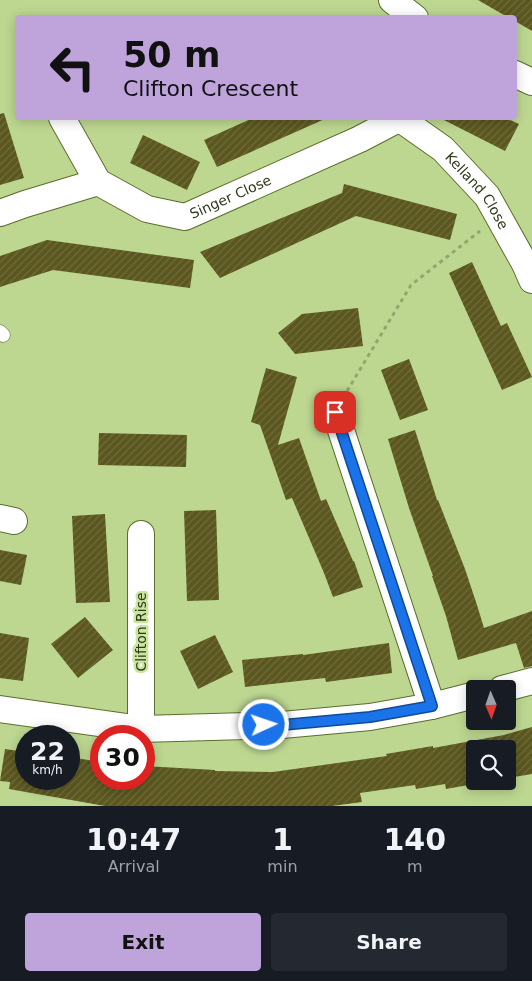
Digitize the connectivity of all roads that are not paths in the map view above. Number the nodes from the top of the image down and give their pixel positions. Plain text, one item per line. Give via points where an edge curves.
1 (392, 0) edge
2 (410, 15) edge
3 (517, 75) edge
4 (532, 82) edge
5 (63, 120) edge
6 (395, 120) edge
7 (402, 120) edge
8 (98, 182) junction
9 (0, 214) edge
10 (532, 280) edge
11 (335, 412) road end
12 (140, 534) dead end
13 (532, 681) edge
14 (516, 685) edge
15 (466, 697) edge
16 (432, 706) junction
17 (0, 709) edge
18 (114, 725) edge
19 (142, 725) edge
20 (155, 729) edge

1 - 2 street
3 - 4 street
5 - 8 street
6 - 8 street, Singer Close via 185,217 147,208
7 - 10 street, Kelland Close via 443,149 487,196
8 - 9 street
11 - 16 street
12 - 19 street, Clifton Rise
13 - 14 street
15 - 16 street
16 - 20 street via 370,717 282,725
17 - 18 street

